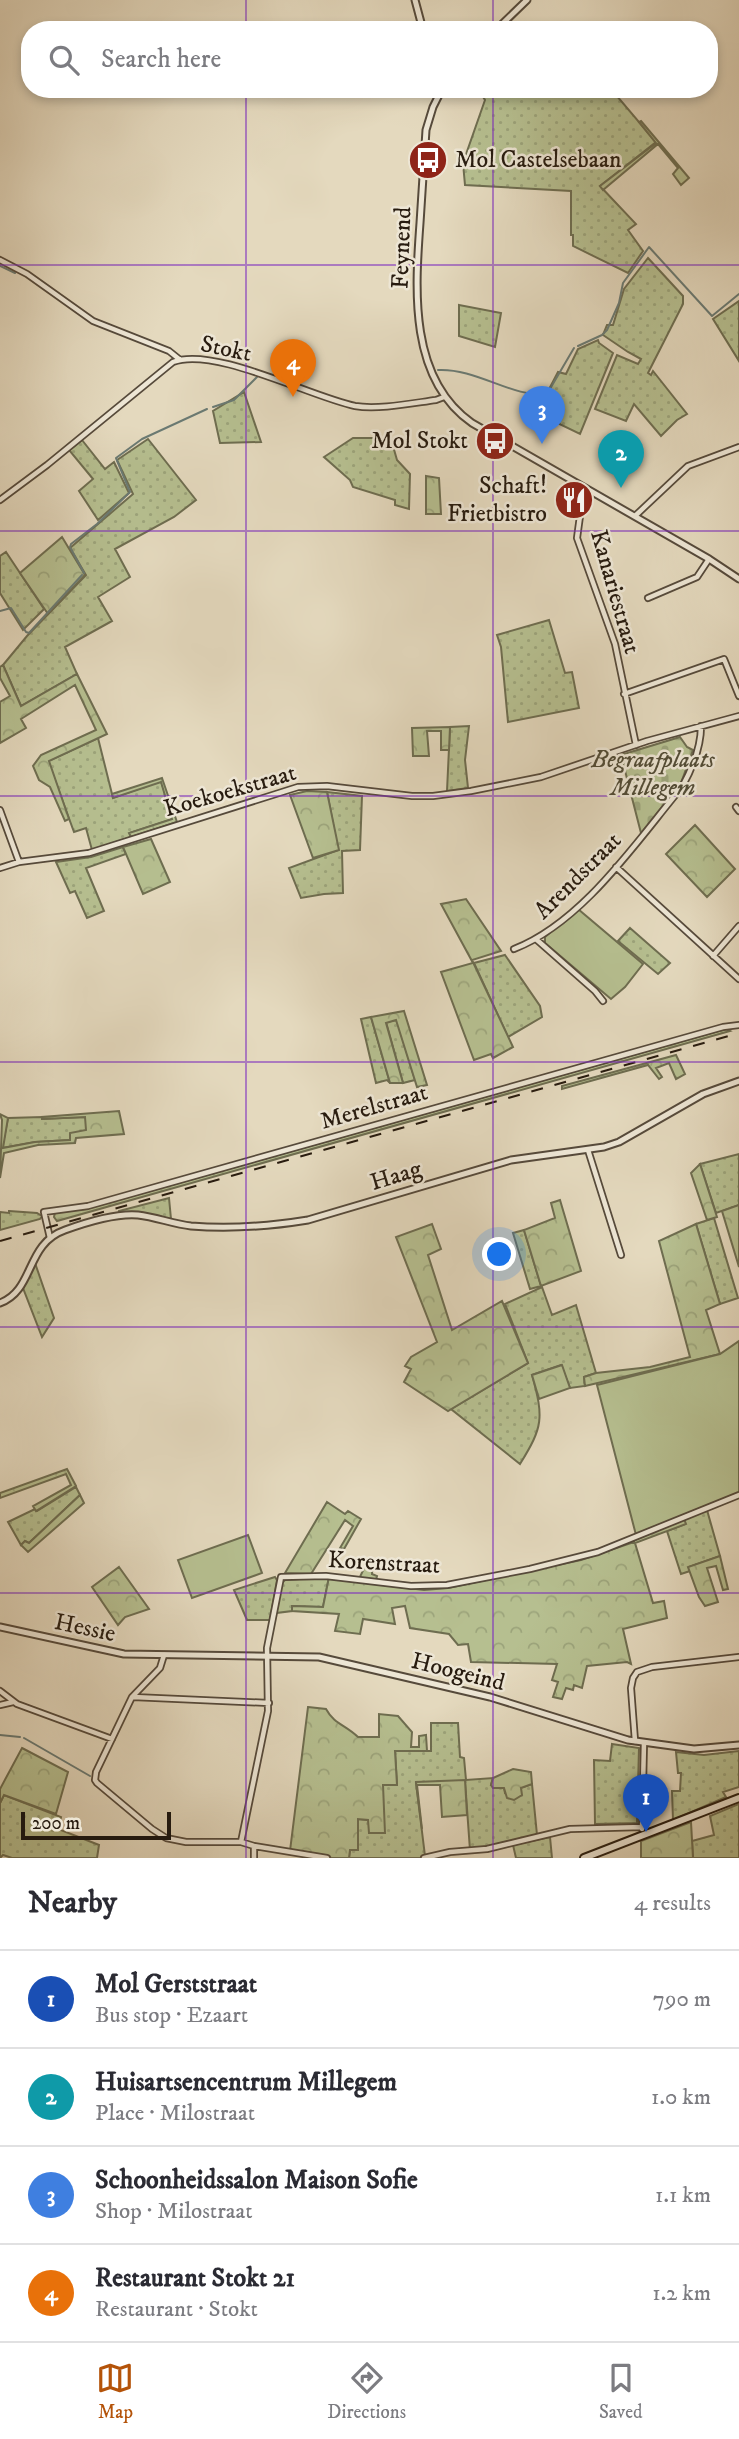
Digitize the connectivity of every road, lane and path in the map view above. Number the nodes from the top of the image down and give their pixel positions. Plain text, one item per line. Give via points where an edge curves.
1 (415, 0) edge
2 (527, 0) edge
3 (421, 21) edge
4 (505, 21) edge
5 (438, 98) edge
6 (0, 260) edge
7 (180, 360) junction
8 (444, 397) junction
9 (739, 447) edge
10 (592, 492) junction
11 (0, 500) edge
12 (635, 516) junction
13 (709, 559) junction
14 (739, 579) edge
15 (649, 598) dead end
16 (624, 694) junction
17 (739, 696) edge
18 (739, 716) edge
19 (701, 726) junction
20 (636, 745) junction
21 (0, 810) edge
22 (19, 862) junction
23 (616, 867) junction
24 (0, 868) edge
25 (739, 926) edge
26 (537, 940) junction
27 (514, 949) dead end
28 (713, 956) junction
29 (739, 979) edge
30 (603, 1002) dead end
31 (739, 1026) edge
32 (739, 1081) edge
33 (587, 1150) junction
34 (50, 1238) junction
35 (621, 1255) dead end
36 (0, 1303) edge
37 (739, 1495) edge
38 (0, 1627) edge
39 (164, 1655) junction
40 (267, 1655) junction
41 (739, 1657) edge
42 (0, 1691) edge
43 (132, 1697) junction
44 (13, 1702) junction
45 (269, 1703) junction
46 (0, 1705) edge
47 (112, 1739) junction
48 (635, 1741) junction
49 (644, 1743) junction
50 (739, 1745) edge
51 (739, 1798) edge
52 (643, 1831) junction
53 (241, 1842) junction
54 (254, 1846) junction
55 (254, 1858) edge
56 (327, 1858) edge
57 (424, 1858) edge
58 (584, 1858) edge

1 - 3 street
2 - 4 street
5 - 8 street, Feynend via 426,130 416,275 419,319 430,369
6 - 7 street via 93,321 169,351
7 - 8 street, Stokt via 231,366 360,407
7 - 11 street, Stokt
8 - 10 street via 472,423
9 - 12 street via 688,466
10 - 12 street
10 - 16 street, Kanariestraat via 580,516 577,538 615,644
12 - 13 street
13 - 14 street
13 - 15 street via 697,577
16 - 17 street via 724,659
16 - 20 street, Kanariestraat
18 - 19 street, Koekoekstraat
19 - 20 street, Koekoekstraat
19 - 23 street, Arendstraat via 682,787
20 - 22 street, Koekoekstraat via 541,777 433,796 298,787 89,853
21 - 22 street
22 - 24 street, Koekoekstraat
23 - 26 street, Arendstraat
23 - 28 street
25 - 28 street
26 - 27 street, Arendstraat
26 - 30 street, Arendstraat
28 - 29 street
31 - 34 street, Merelstraat via 88,1206 44,1212
32 - 33 street, Haag via 703,1094 619,1142
33 - 34 street, Haag via 511,1160 291,1223 190,1226 122,1215
33 - 35 street
34 - 36 street via 36,1252 17,1292
37 - 40 street, Korenstraat via 597,1552 447,1585 281,1577
38 - 39 street, Hessie via 116,1653
39 - 40 street, Hoogeind
39 - 43 street via 159,1668
40 - 45 street, Korenstraat
40 - 48 street, Hoogeind via 350,1663 490,1697
41 - 48 street via 637,1672 631,1688
42 - 44 street
43 - 45 street
43 - 47 street
44 - 46 street
44 - 47 street
45 - 53 street, Korenstraat
47 - 53 street via 95,1780 152,1829 186,1842
48 - 49 street, Hoogeind
49 - 50 street, Hoogeind via 694,1749
49 - 52 street
51 - 52 main road
52 - 57 street via 570,1829
52 - 58 main road
53 - 54 street
54 - 55 street
54 - 56 street

